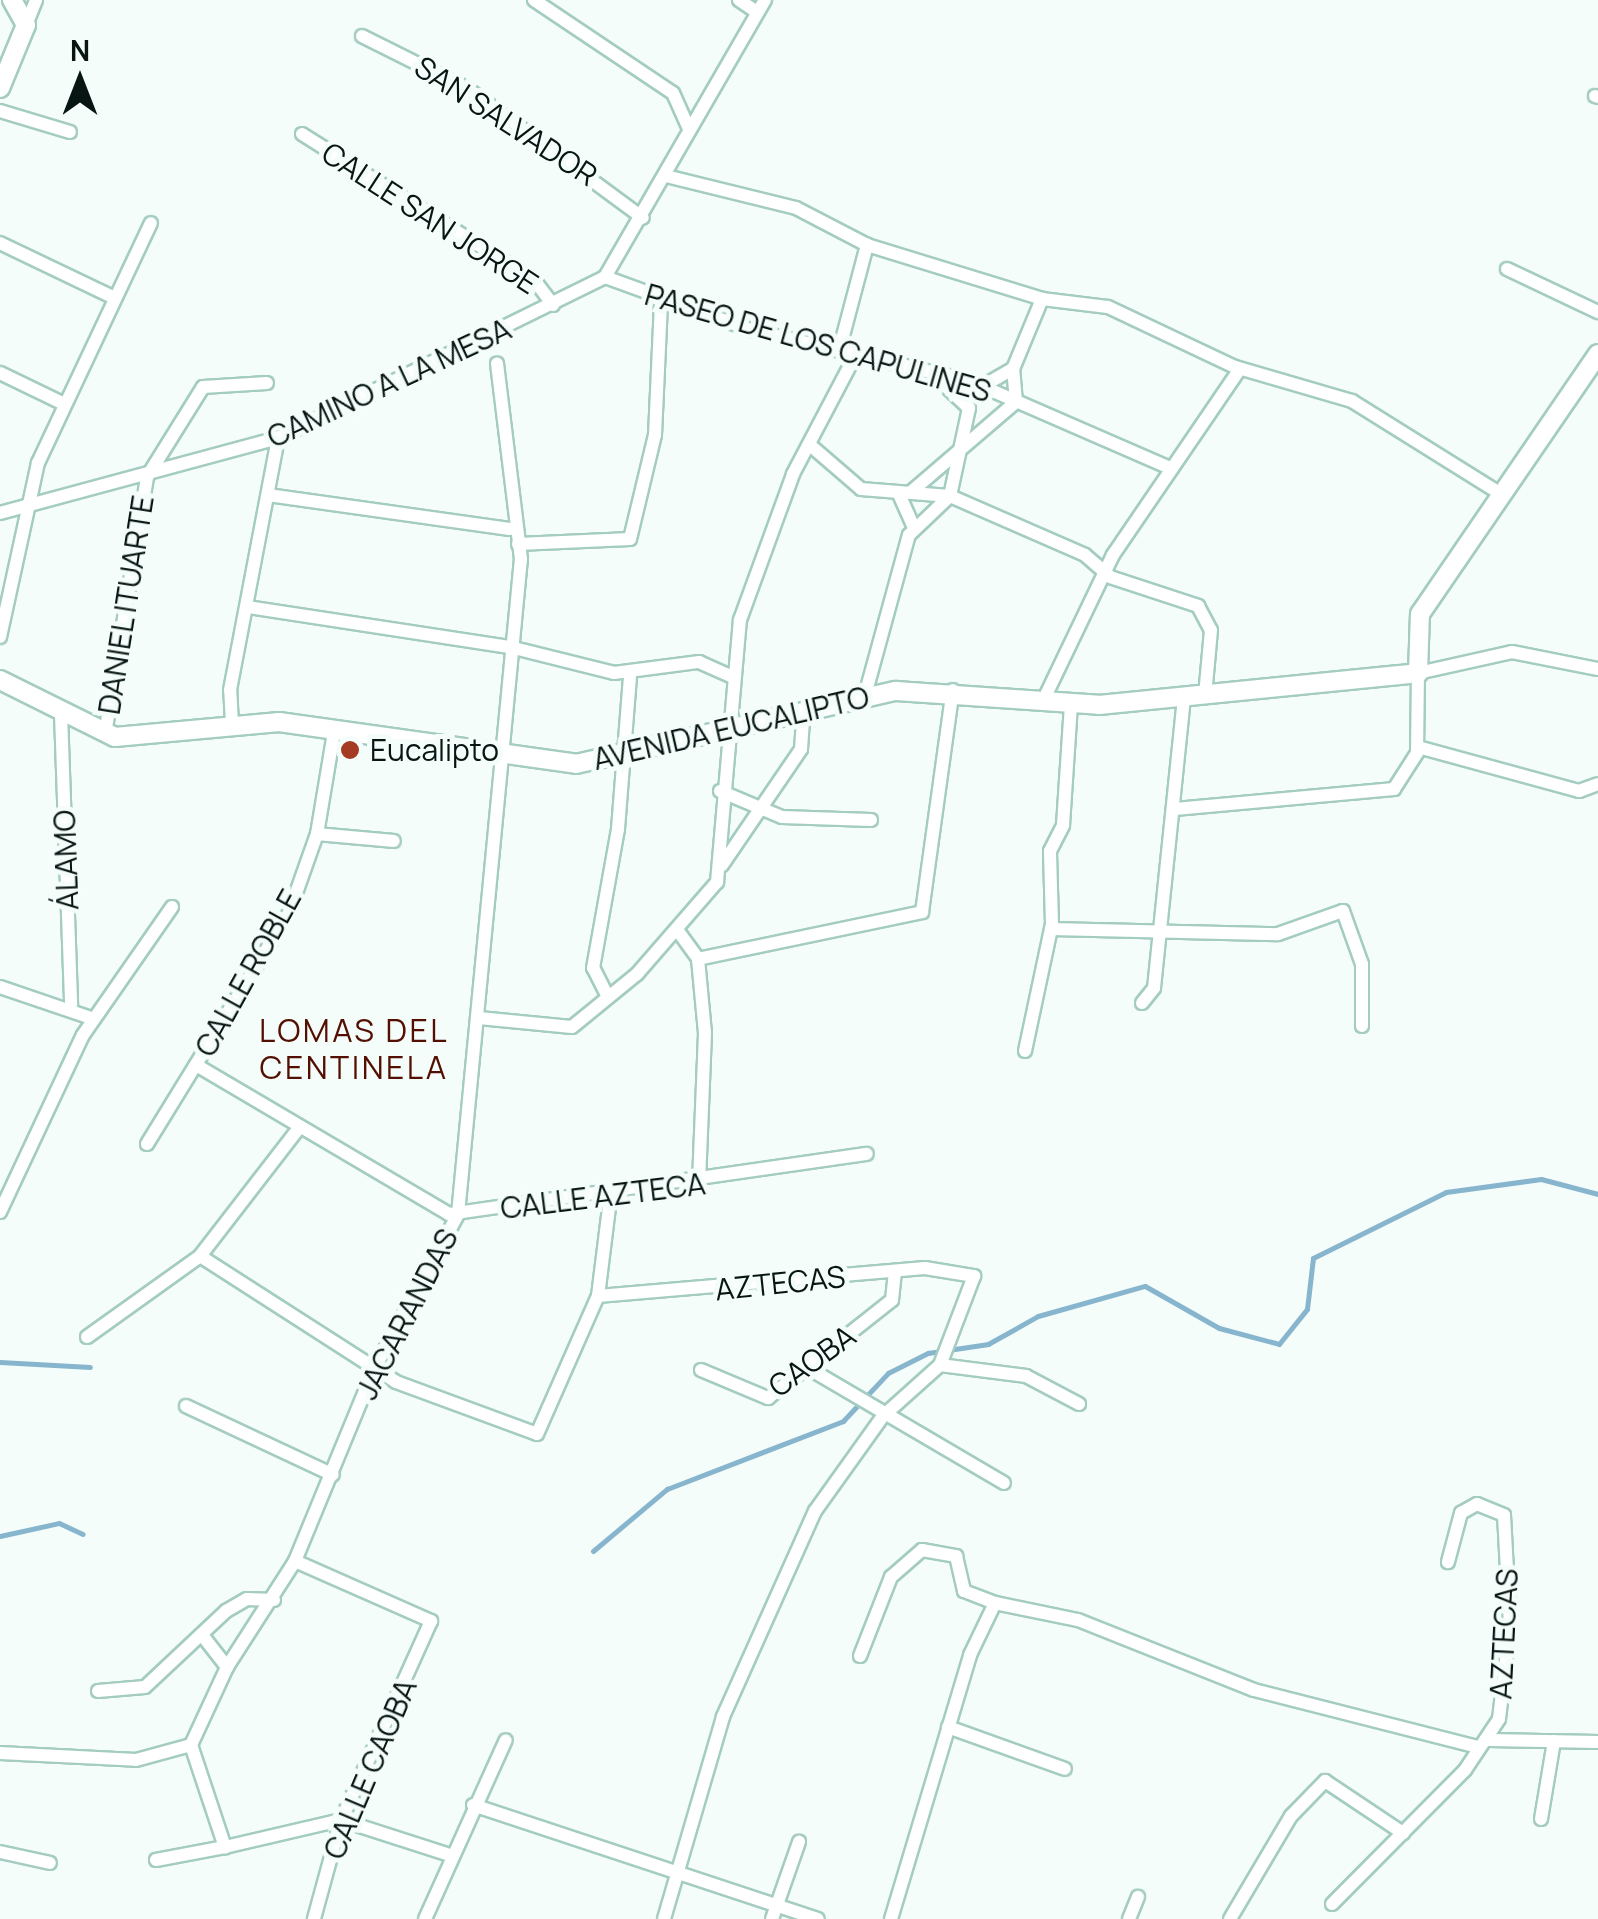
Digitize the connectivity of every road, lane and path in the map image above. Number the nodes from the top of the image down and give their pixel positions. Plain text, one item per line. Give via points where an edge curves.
1 (12, 0) edge
2 (36, 0) edge
3 (534, 0) edge
4 (739, 0) edge
5 (761, 6) edge
6 (26, 26) junction
7 (362, 36) dead end
8 (0, 88) edge
9 (0, 111) edge
10 (689, 129) junction
11 (70, 132) dead end
12 (302, 134) dead end
13 (666, 176) junction
14 (643, 218) junction
15 (150, 223) dead end
16 (0, 243) edge
17 (866, 245) junction
18 (1507, 269) dead end
19 (605, 277) junction
20 (115, 298) junction
21 (1042, 299) junction
22 (661, 302) junction
23 (553, 305) junction
24 (1598, 312) edge
25 (838, 351) junction
26 (1598, 354) edge
27 (854, 358) junction
28 (497, 363) dead end
29 (1013, 369) junction
30 (1240, 369) junction
31 (0, 374) edge
32 (935, 380) junction
33 (267, 384) dead end
34 (983, 386) junction
35 (1016, 402) junction
36 (64, 404) junction
37 (278, 438) junction
38 (968, 440) junction
39 (810, 445) junction
40 (1172, 469) junction
41 (146, 476) junction
42 (905, 493) junction
43 (1501, 494) junction
44 (268, 495) junction
45 (950, 496) junction
46 (26, 508) junction
47 (0, 513) edge
48 (914, 526) junction
49 (510, 528) junction
50 (518, 544) junction
51 (1106, 574) junction
52 (248, 607) junction
53 (0, 637) edge
54 (510, 647) junction
55 (1598, 669) edge
56 (1418, 673) junction
57 (630, 676) junction
58 (732, 676) junction
59 (0, 680) edge
60 (952, 690) junction
61 (1205, 696) junction
62 (1184, 698) junction
63 (864, 699) junction
64 (1044, 699) junction
65 (1071, 704) junction
66 (61, 714) junction
67 (803, 718) junction
68 (232, 724) junction
69 (334, 732) junction
70 (105, 734) junction
71 (726, 734) junction
72 (1418, 748) junction
73 (501, 756) junction
74 (622, 757) junction
75 (1598, 784) edge
76 (720, 791) junction
77 (759, 806) junction
78 (1175, 809) junction
79 (871, 820) dead end
80 (316, 834) junction
81 (394, 841) dead end
82 (722, 865) junction
83 (172, 906) dead end
84 (1052, 929) junction
85 (678, 931) junction
86 (1159, 932) junction
87 (698, 959) junction
88 (0, 987) edge
89 (606, 993) junction
90 (1142, 1004) dead end
91 (72, 1005) junction
92 (478, 1018) junction
93 (94, 1019) junction
94 (1362, 1026) dead end
95 (1025, 1051) dead end
96 (196, 1064) junction
97 (298, 1129) junction
98 (147, 1144) dead end
99 (866, 1154) dead end
100 (699, 1183) junction
101 (611, 1191) junction
102 (0, 1212) edge
103 (458, 1214) junction
104 (200, 1256) junction
105 (895, 1272) junction
106 (598, 1296) junction
107 (87, 1338) dead end
108 (940, 1365) junction
109 (808, 1368) junction
110 (374, 1369) junction
111 (700, 1370) dead end
112 (1079, 1404) dead end
113 (186, 1406) dead end
114 (883, 1416) junction
115 (333, 1475) junction
116 (1004, 1484) dead end
117 (295, 1561) junction
118 (1448, 1562) dead end
119 (274, 1600) junction
120 (995, 1603) junction
121 (202, 1635) junction
122 (860, 1656) dead end
123 (227, 1667) junction
124 (98, 1692) dead end
125 (948, 1727) junction
126 (506, 1740) dead end
127 (1554, 1742) junction
128 (1598, 1742) edge
129 (1483, 1744) junction
130 (191, 1745) junction
131 (0, 1753) edge
132 (1065, 1769) dead end
133 (473, 1805) junction
134 (1541, 1819) dead end
135 (341, 1820) junction
136 (1403, 1833) junction
137 (799, 1842) dead end
138 (225, 1847) junction
139 (0, 1852) edge
140 (448, 1854) junction
141 (156, 1860) dead end
142 (50, 1864) dead end
143 (677, 1874) junction
144 (1138, 1898) dead end
145 (1332, 1904) dead end
146 (774, 1912) edge
147 (314, 1919) edge
148 (425, 1919) edge
149 (664, 1919) edge
150 (818, 1919) edge
151 (891, 1919) edge
152 (1129, 1919) edge
153 (1230, 1919) edge

1 - 6 street
2 - 6 street
3 - 10 street via 672,92
4 - 5 street
5 - 10 street, CAMINO A LA MESA
6 - 8 street
7 - 14 street, SAN SALVADOR via 468,89
9 - 11 street
10 - 13 street, CAMINO A LA MESA
12 - 23 street, CALLE SAN JORGE via 534,280
13 - 14 street, CAMINO A LA MESA
13 - 17 street via 796,208
14 - 19 street, CAMINO A LA MESA
15 - 20 street
16 - 20 street
17 - 21 street
17 - 25 street
18 - 24 street
19 - 22 street, PASEO DE LOS CAPULINES
19 - 23 street, CAMINO A LA MESA
20 - 36 street
21 - 29 street, PASEO DE LOS CAPULINES
21 - 30 street via 1108,307
22 - 25 street, PASEO DE LOS CAPULINES
22 - 50 street via 655,435 626,544
23 - 37 street, CAMINO A LA MESA
25 - 27 street, PASEO DE LOS CAPULINES
26 - 43 street
27 - 32 street, PASEO DE LOS CAPULINES
27 - 39 street
28 - 49 street via 519,502
29 - 34 street
29 - 35 street, PASEO DE LOS CAPULINES
30 - 40 street
30 - 43 street via 1352,401
31 - 36 street
32 - 34 street, PASEO DE LOS CAPULINES
32 - 38 street via 966,399
33 - 41 street via 203,387
34 - 35 street, PASEO DE LOS CAPULINES
35 - 38 street
35 - 40 street
36 - 46 street
37 - 41 street, CAMINO A LA MESA
37 - 44 street
38 - 42 street
38 - 45 street
39 - 42 street via 844,482
39 - 58 street via 745,604
40 - 51 street
41 - 46 street, CAMINO A LA MESA
41 - 70 street, DANIEL ITUARTE
42 - 45 street
42 - 48 street
43 - 56 street via 1420,614
44 - 49 street
44 - 52 street
45 - 48 street
45 - 51 street via 1085,555
46 - 47 street, CAMINO A LA MESA
46 - 53 street
48 - 63 street
49 - 50 street
50 - 54 street, JACARANDAS
51 - 61 street via 1206,614
51 - 64 street
52 - 54 street
52 - 68 street
54 - 57 street
54 - 73 street, JACARANDAS
55 - 56 street via 1512,652
56 - 61 street, AVENIDA EUCALIPTO
56 - 72 street
57 - 58 street via 677,662
57 - 74 street
58 - 71 street
59 - 66 street, AVENIDA EUCALIPTO
60 - 63 street, AVENIDA EUCALIPTO
60 - 64 street, AVENIDA EUCALIPTO
60 - 87 street via 922,912
61 - 62 street, AVENIDA EUCALIPTO
62 - 65 street, AVENIDA EUCALIPTO
62 - 78 street
63 - 67 street, AVENIDA EUCALIPTO
64 - 65 street, AVENIDA EUCALIPTO
65 - 84 street via 1063,825 1050,851
66 - 70 street, AVENIDA EUCALIPTO
66 - 91 street, ÁLAMO
67 - 71 street, AVENIDA EUCALIPTO
67 - 77 street via 801,749
68 - 69 street, AVENIDA EUCALIPTO
68 - 70 street, AVENIDA EUCALIPTO via 137,739
69 - 73 street, AVENIDA EUCALIPTO
69 - 80 street, CALLE ROBLE
71 - 74 street, AVENIDA EUCALIPTO
71 - 76 street
72 - 75 street via 1579,791
72 - 78 street via 1408,773 1386,791
73 - 74 street, AVENIDA EUCALIPTO via 564,764
73 - 92 street, JACARANDAS
74 - 89 street via 593,968
76 - 77 street
76 - 82 street
77 - 79 street via 782,818
77 - 82 street
78 - 86 street
80 - 81 street
80 - 96 street, CALLE ROBLE via 289,913
82 - 85 street
83 - 93 street
84 - 86 street
84 - 95 street
85 - 87 street
85 - 89 street
86 - 90 street via 1154,988
86 - 94 street via 1278,934 1343,911 1364,974
87 - 100 street
88 - 91 street
89 - 92 street via 572,1026
91 - 93 street
92 - 103 street, JACARANDAS
93 - 102 street
96 - 97 street, CALLE AZTECA
96 - 98 street, CALLE ROBLE
97 - 103 street, CALLE AZTECA
97 - 104 street
99 - 100 street, CALLE AZTECA
100 - 101 street, CALLE AZTECA
101 - 103 street, CALLE AZTECA
101 - 106 street
103 - 110 street, JACARANDAS
104 - 107 street
104 - 110 street
105 - 106 street, AZTECAS
105 - 108 street, AZTECAS via 974,1276
105 - 109 street, CAOBA via 892,1300
106 - 110 street via 537,1434 447,1408
108 - 112 street via 1026,1376
108 - 114 street
109 - 111 street, CAOBA via 765,1399
109 - 114 street
110 - 115 street, JACARANDAS
113 - 115 street
114 - 116 street
114 - 143 street via 815,1511 723,1718
115 - 117 street, JACARANDAS
117 - 119 street, JACARANDAS
117 - 135 street, CALLE CAOBA via 431,1621
118 - 129 street, AZTECAS via 1461,1513 1477,1504 1504,1516 1510,1626
119 - 121 street via 247,1599
119 - 123 street, JACARANDAS
120 - 122 street via 964,1591 956,1556 922,1550 891,1577
120 - 125 street
120 - 129 street via 1078,1620 1298,1700
121 - 123 street
121 - 124 street via 145,1688
123 - 130 street, JACARANDAS
125 - 132 street
125 - 151 street
126 - 133 street
127 - 128 street
127 - 129 street
127 - 134 street
129 - 136 street
130 - 131 street via 136,1760
130 - 138 street
133 - 140 street
133 - 143 street
135 - 138 street
135 - 140 street
135 - 147 street, CALLE CAOBA
136 - 145 street
136 - 153 street via 1324,1781 1291,1816
137 - 146 street
138 - 141 street
139 - 142 street
140 - 148 street
143 - 146 street
143 - 149 street
144 - 152 street
146 - 150 street

